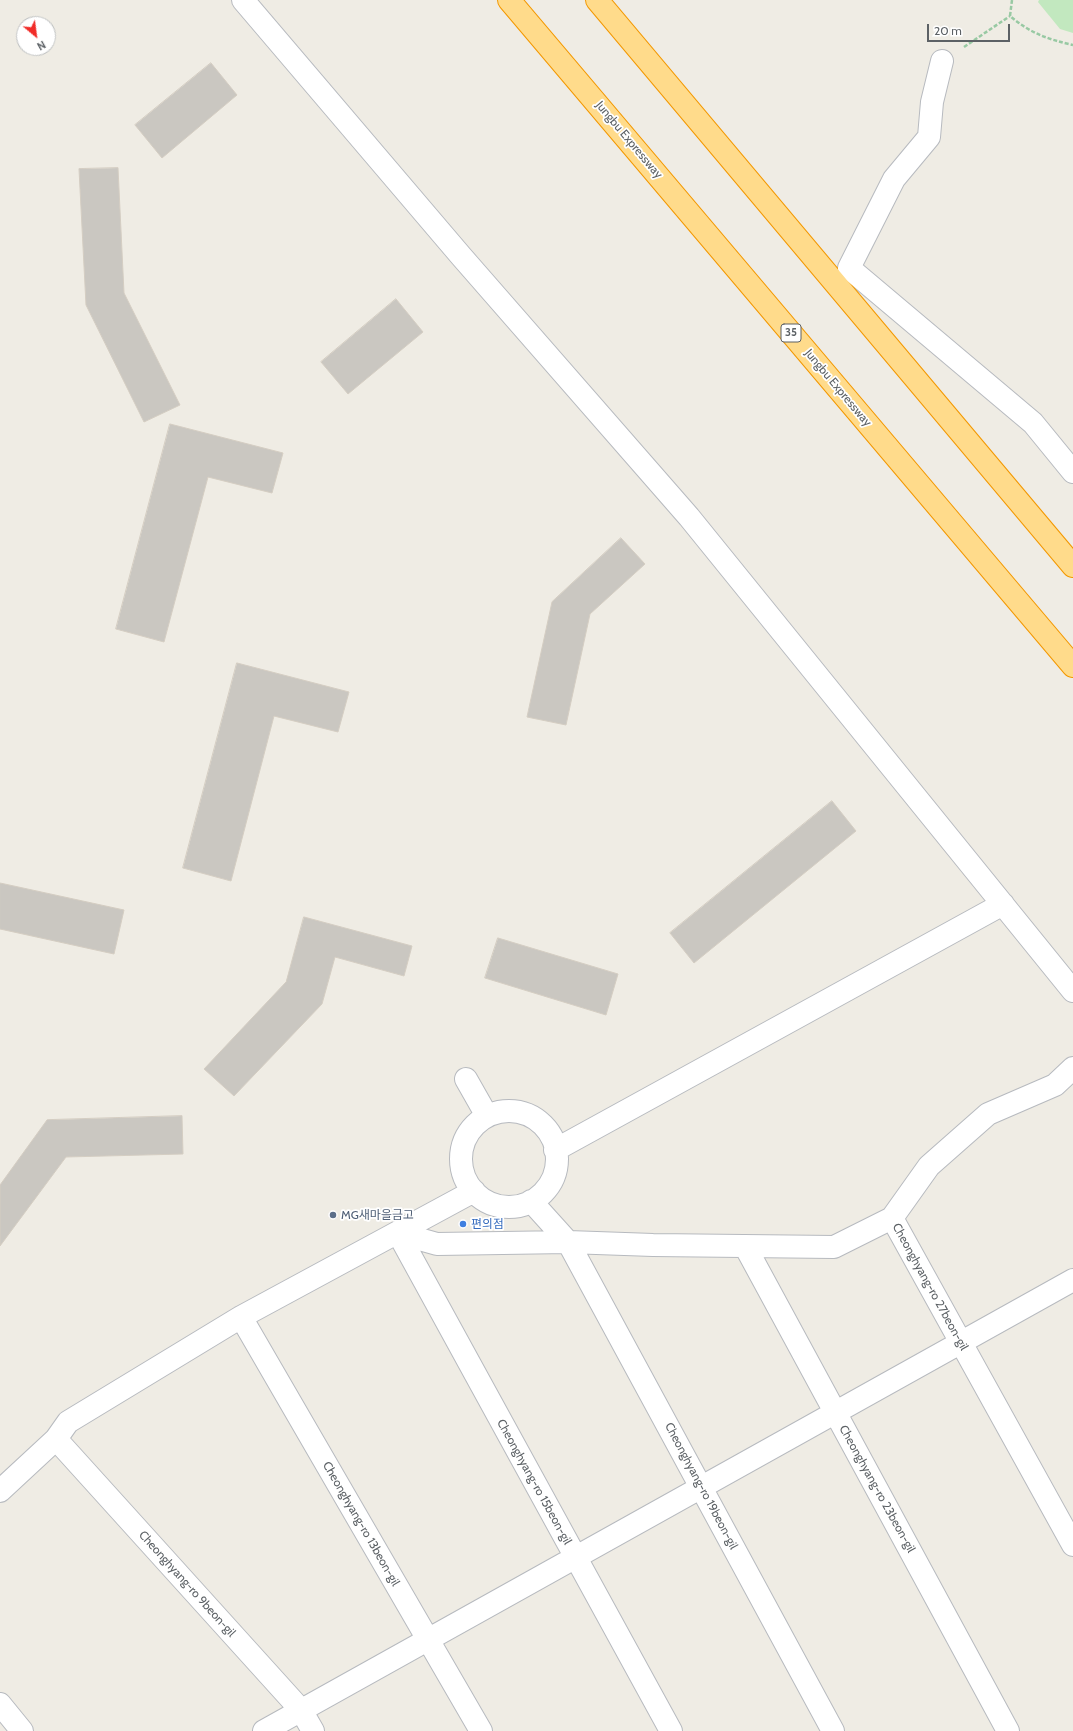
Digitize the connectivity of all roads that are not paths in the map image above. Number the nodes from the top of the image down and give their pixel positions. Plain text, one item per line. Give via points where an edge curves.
1 (243, 0) edge
2 (510, 0) edge
3 (597, 0) edge
4 (942, 61) road end
5 (1073, 472) edge
6 (1073, 566) edge
7 (1073, 666) edge
8 (1003, 904) junction
9 (1073, 991) edge
10 (1073, 1068) edge
11 (466, 1079) dead end
12 (487, 1116) junction
13 (555, 1150) junction
14 (474, 1191) junction
15 (531, 1201) junction
16 (892, 1218) junction
17 (398, 1233) junction
18 (568, 1242) junction
19 (745, 1246) junction
20 (1073, 1280) edge
21 (242, 1317) junction
22 (961, 1342) junction
23 (835, 1412) junction
24 (56, 1439) junction
25 (701, 1488) junction
26 (0, 1491) edge
27 (1073, 1545) edge
28 (576, 1558) junction
29 (428, 1640) junction
30 (0, 1704) edge
31 (301, 1710) junction
32 (22, 1731) edge
33 (264, 1731) edge
34 (313, 1731) edge
35 (481, 1731) edge
36 (671, 1731) edge
37 (833, 1731) edge
38 (1008, 1731) edge

1 - 8 street via 456,250 689,517
2 - 7 highway, Jungbu Expressway / 35
3 - 6 highway
4 - 5 street via 932,102 929,137 894,179 849,268 1032,423
8 - 9 street
8 - 13 street
10 - 16 street, Cheonghyang-ro 27beon-gil via 1055,1085 988,1114 929,1166
11 - 12 street
12 - 13 street via 517,1112 532,1118 545,1128
12 - 14 street via 474,1126 465,1139 461,1154 462,1170 467,1185
13 - 15 street via 555,1172 548,1187
14 - 15 street via 491,1204 507,1207
14 - 17 street
15 - 18 street, Cheonghyang-ro 19beon-gil
16 - 19 street via 834,1247
16 - 22 street, Cheonghyang-ro 27beon-gil
17 - 18 street via 437,1244
17 - 21 street
17 - 28 street, Cheonghyang-ro 15beon-gil
18 - 19 street
18 - 25 street, Cheonghyang-ro 19beon-gil
19 - 23 street, Cheonghyang-ro 23beon-gil
20 - 22 street
21 - 24 street via 68,1422
21 - 29 street, Cheonghyang-ro 13beon-gil
22 - 23 street
22 - 27 street, Cheonghyang-ro 27beon-gil
23 - 25 street
23 - 38 street, Cheonghyang-ro 23beon-gil
24 - 26 street
24 - 31 street, Cheonghyang-ro 9beon-gil
25 - 28 street
25 - 37 street, Cheonghyang-ro 19beon-gil
28 - 29 street
28 - 36 street, Cheonghyang-ro 15beon-gil
29 - 31 street
29 - 35 street, Cheonghyang-ro 13beon-gil
30 - 32 street
31 - 33 street
31 - 34 street, Cheonghyang-ro 9beon-gil

